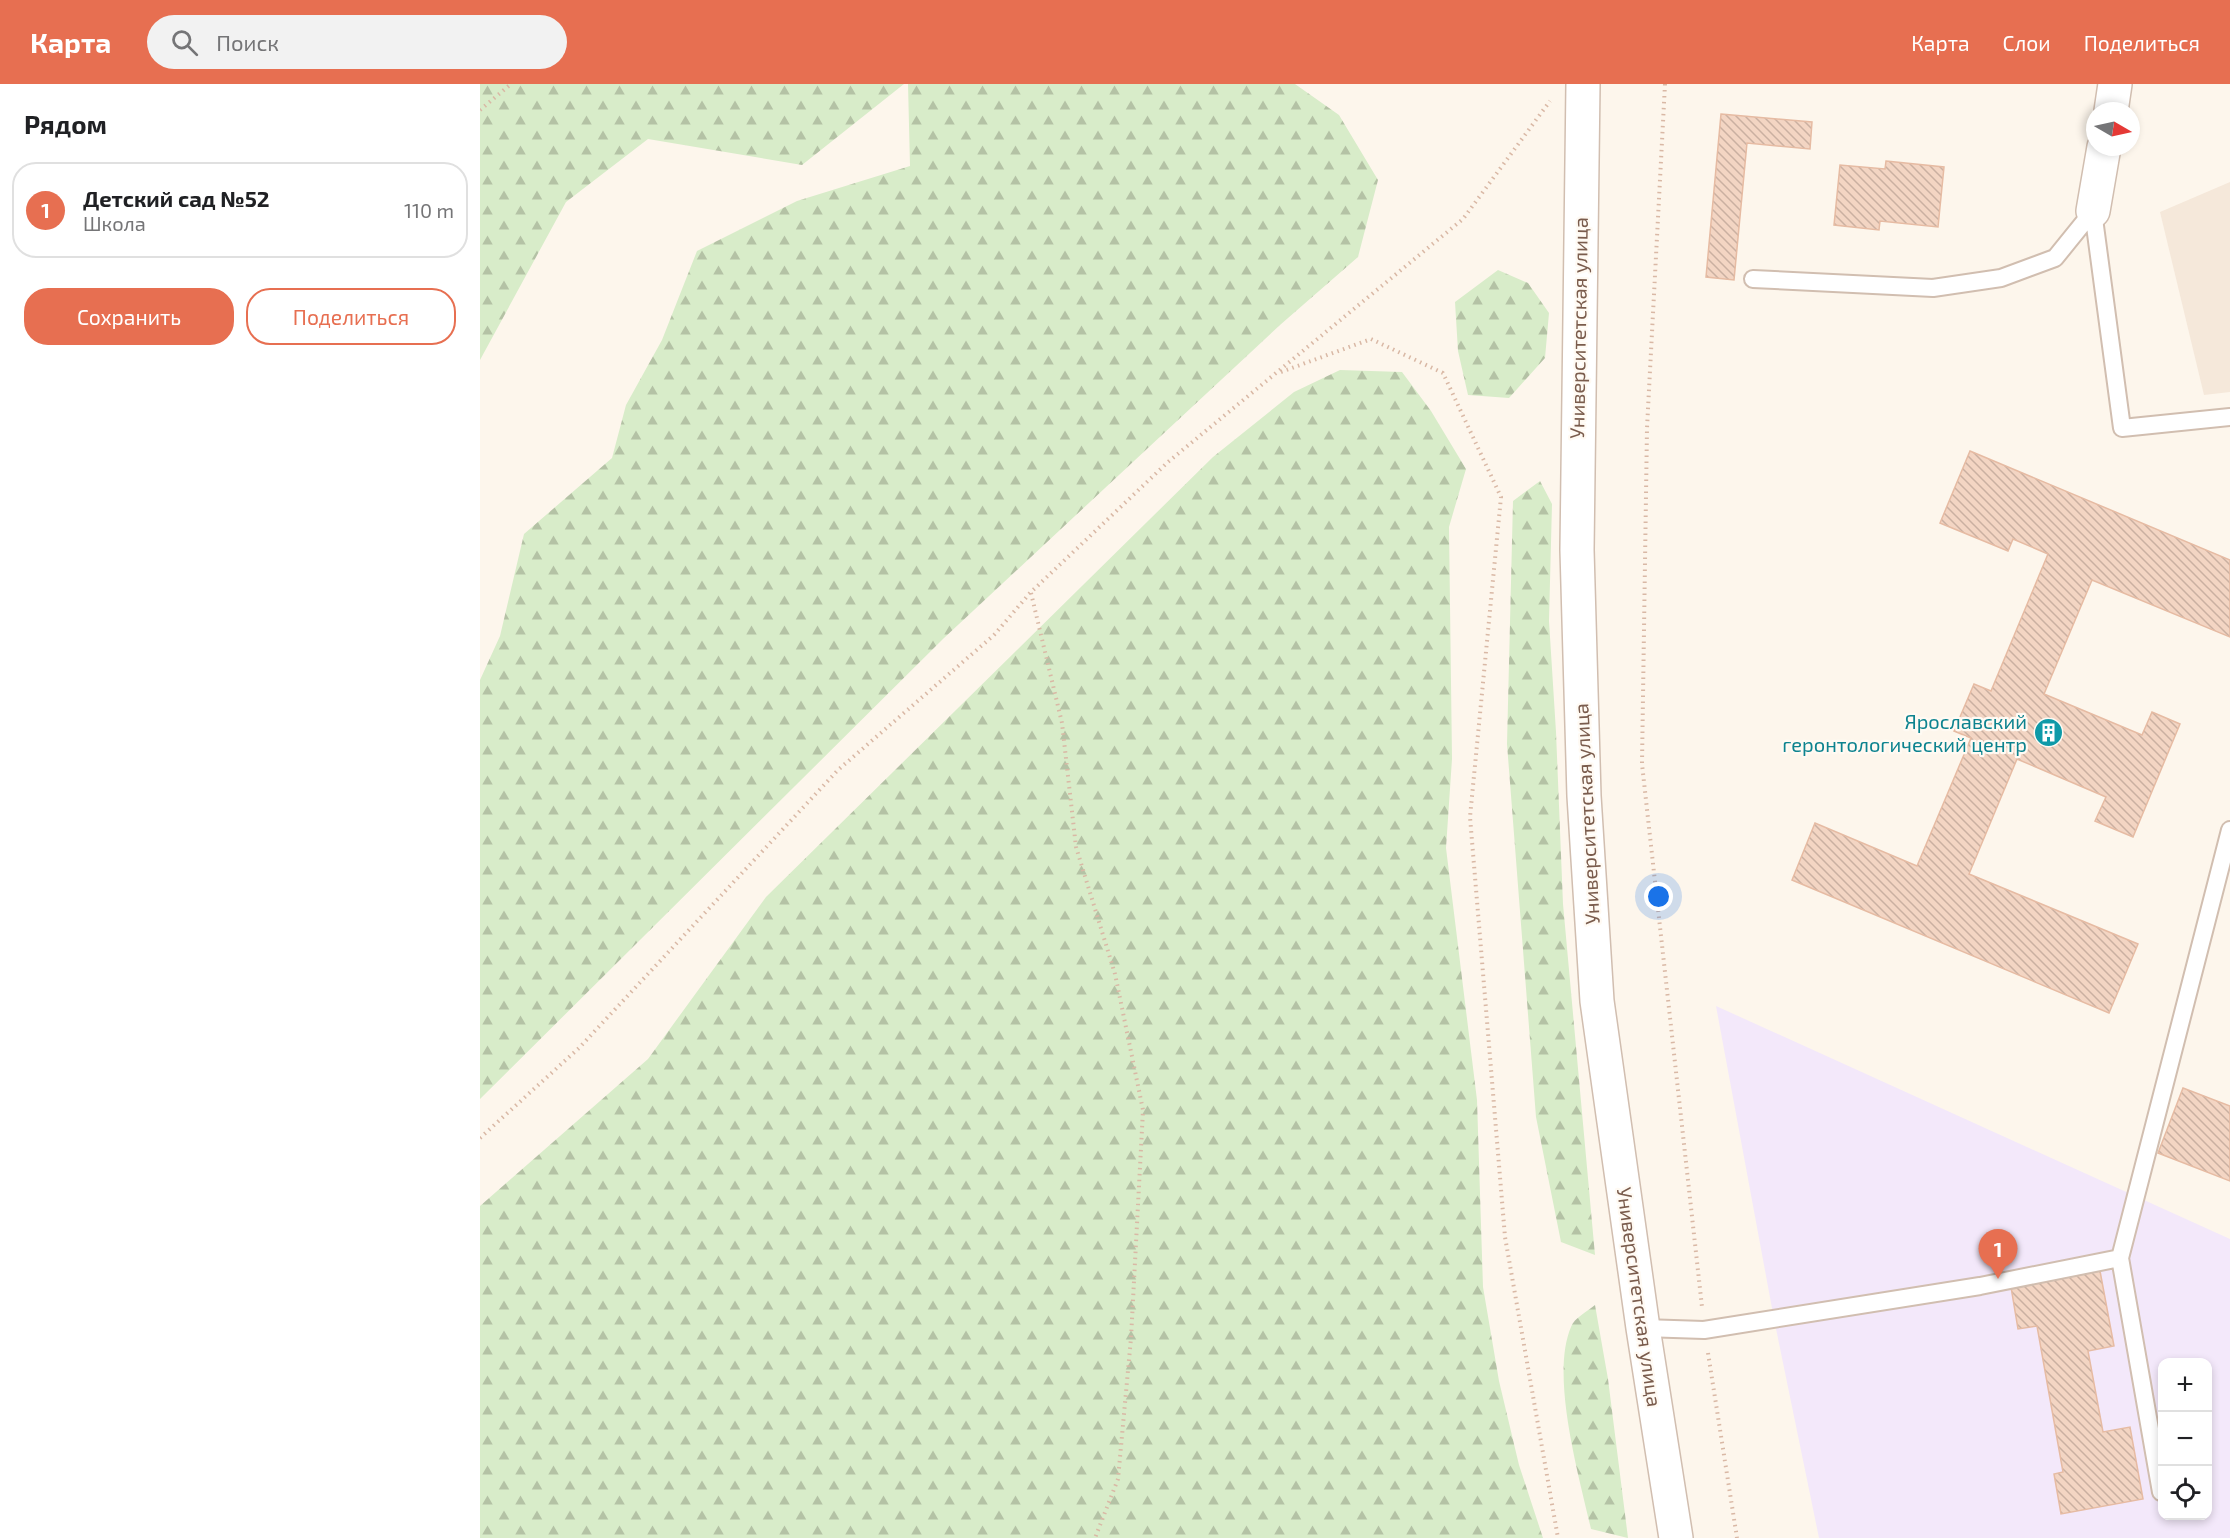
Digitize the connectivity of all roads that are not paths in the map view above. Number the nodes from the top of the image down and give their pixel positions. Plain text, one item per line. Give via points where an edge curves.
1 (1583, 84) edge
2 (2115, 84) edge
3 (2112, 102) edge
4 (2102, 156) edge
5 (2093, 211) junction
6 (1753, 279) dead end
7 (2230, 417) edge
8 (2230, 830) edge
9 (2120, 1258) junction
10 (1643, 1328) junction
11 (2158, 1475) edge
12 (1676, 1538) edge

1 - 10 street, Университетская улица via 1577,550 1584,796 1596,1001
2 - 3 street
4 - 5 street
5 - 6 lane via 2055,258 2001,278 1933,288
5 - 7 lane via 2122,428
8 - 9 lane
9 - 10 lane via 1980,1286 1704,1330
9 - 11 lane
10 - 12 street, Университетская улица

